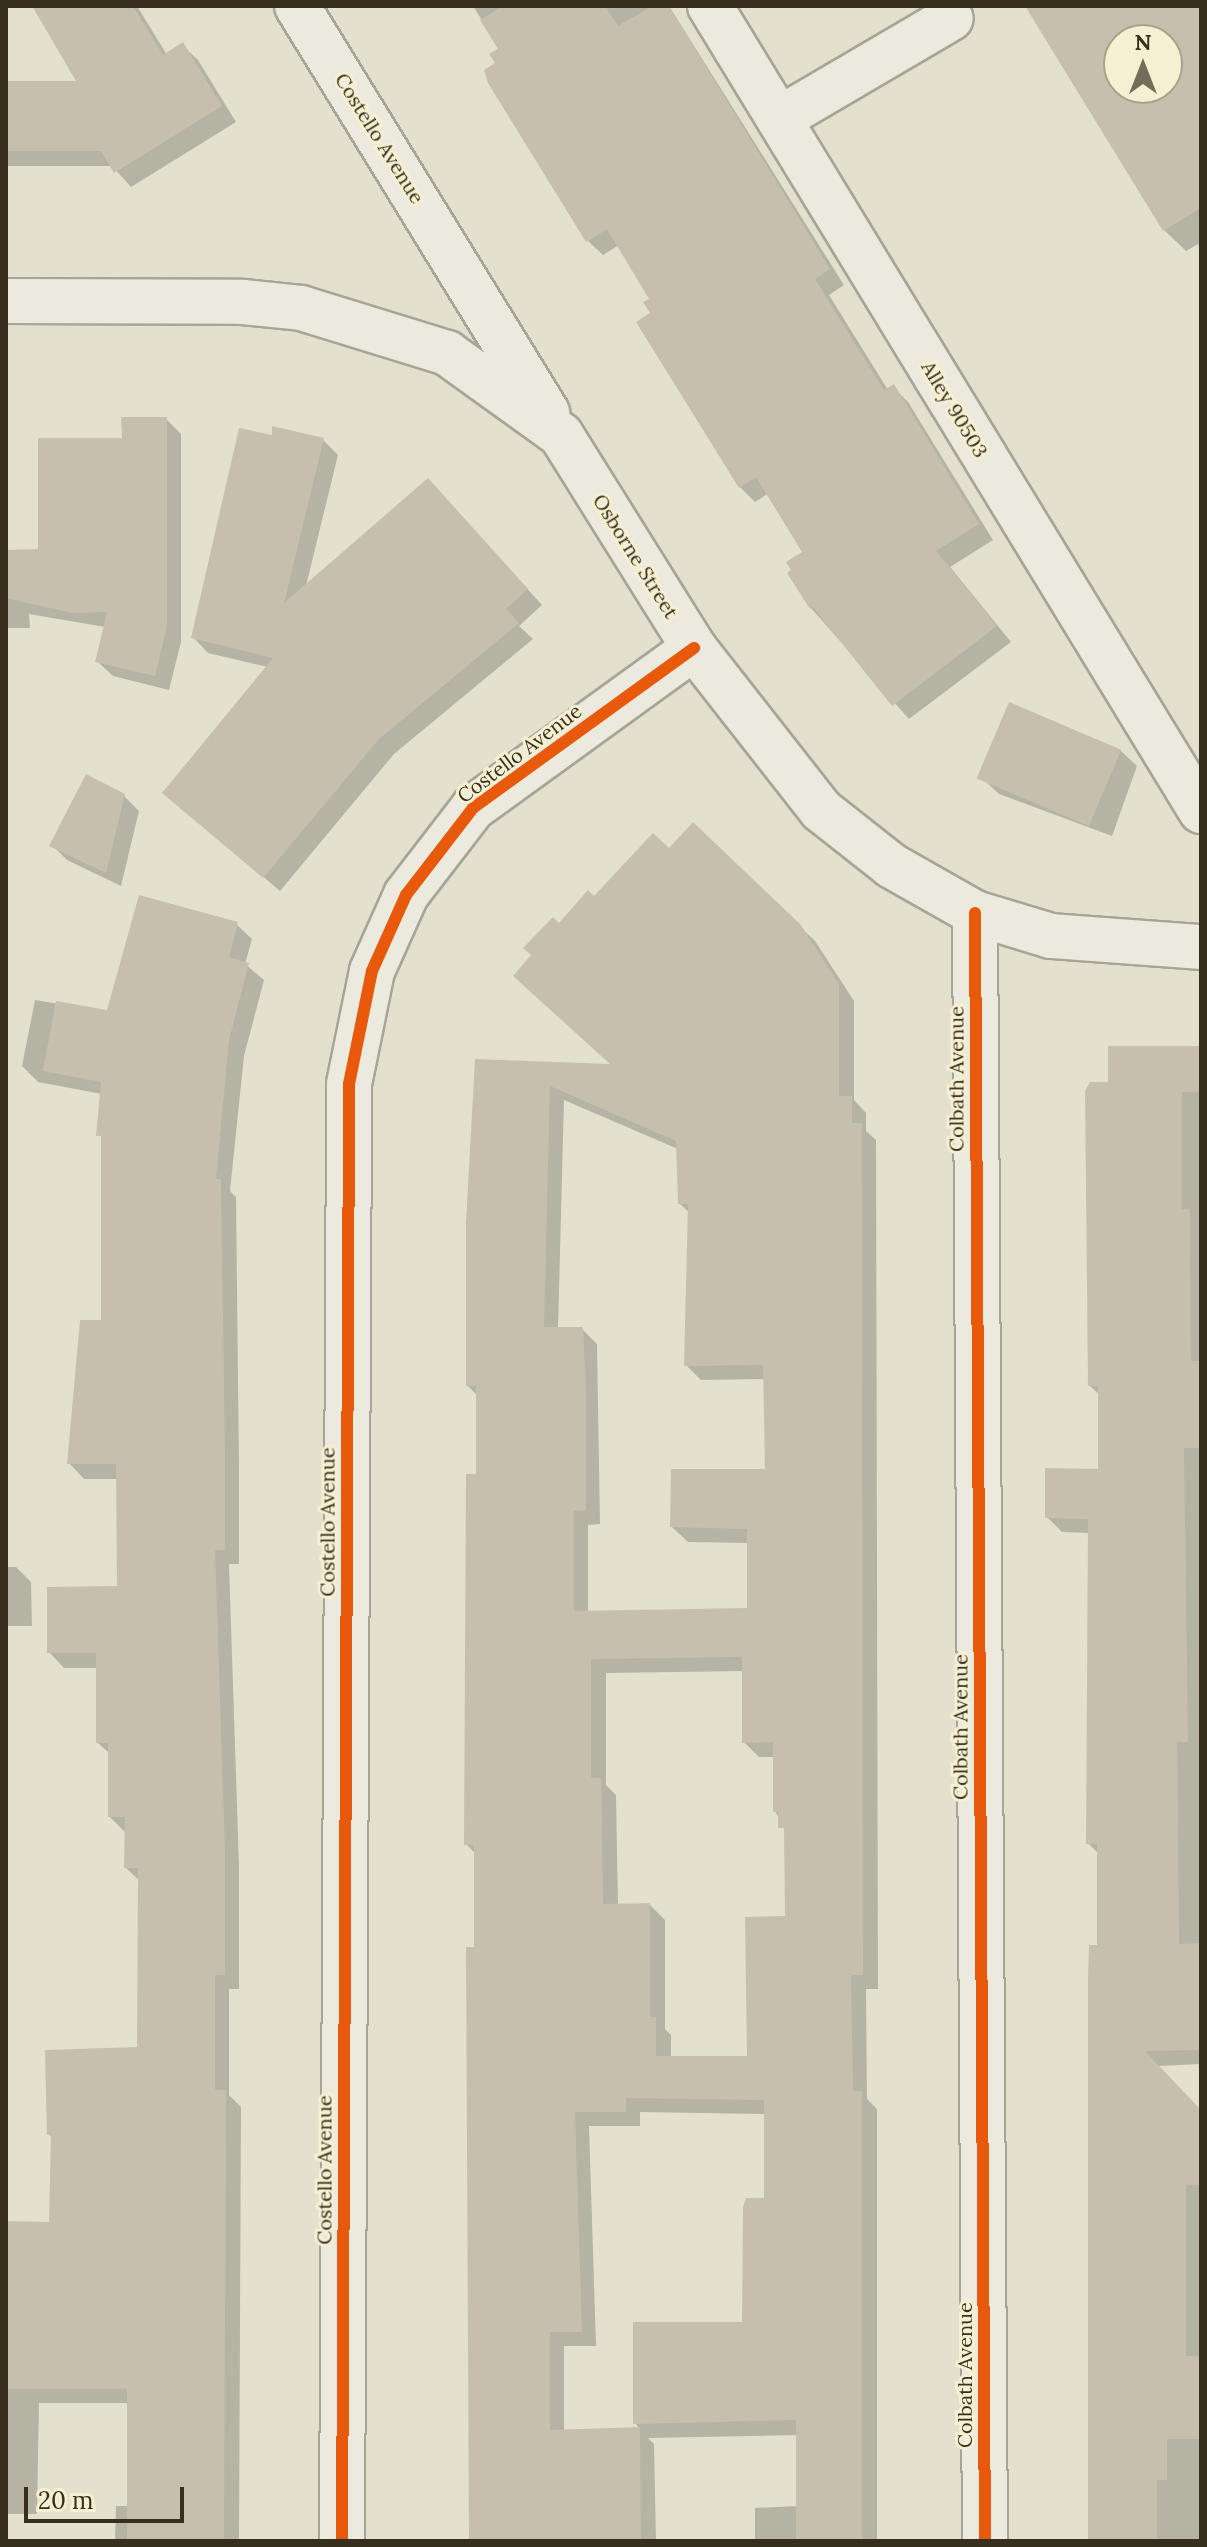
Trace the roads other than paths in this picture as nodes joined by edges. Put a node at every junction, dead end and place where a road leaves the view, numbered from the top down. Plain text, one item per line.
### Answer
1 (297, 6) edge
2 (710, 6) edge
3 (951, 18) dead end
4 (779, 119) junction
5 (6, 301) edge
6 (561, 435) junction
7 (694, 648) junction
8 (1201, 811) edge
9 (975, 913) junction
10 (1201, 947) edge
11 (342, 2541) edge
12 (985, 2541) edge

1 - 6 street, Costello Avenue
2 - 4 street, Alley 90503
3 - 4 street
4 - 8 street, Alley 90503
5 - 6 street, Osborne Street
6 - 7 street, Osborne Street
7 - 9 street, Osborne Street
7 - 11 street, Costello Avenue
9 - 10 street, Osborne Street
9 - 12 street, Colbath Avenue

